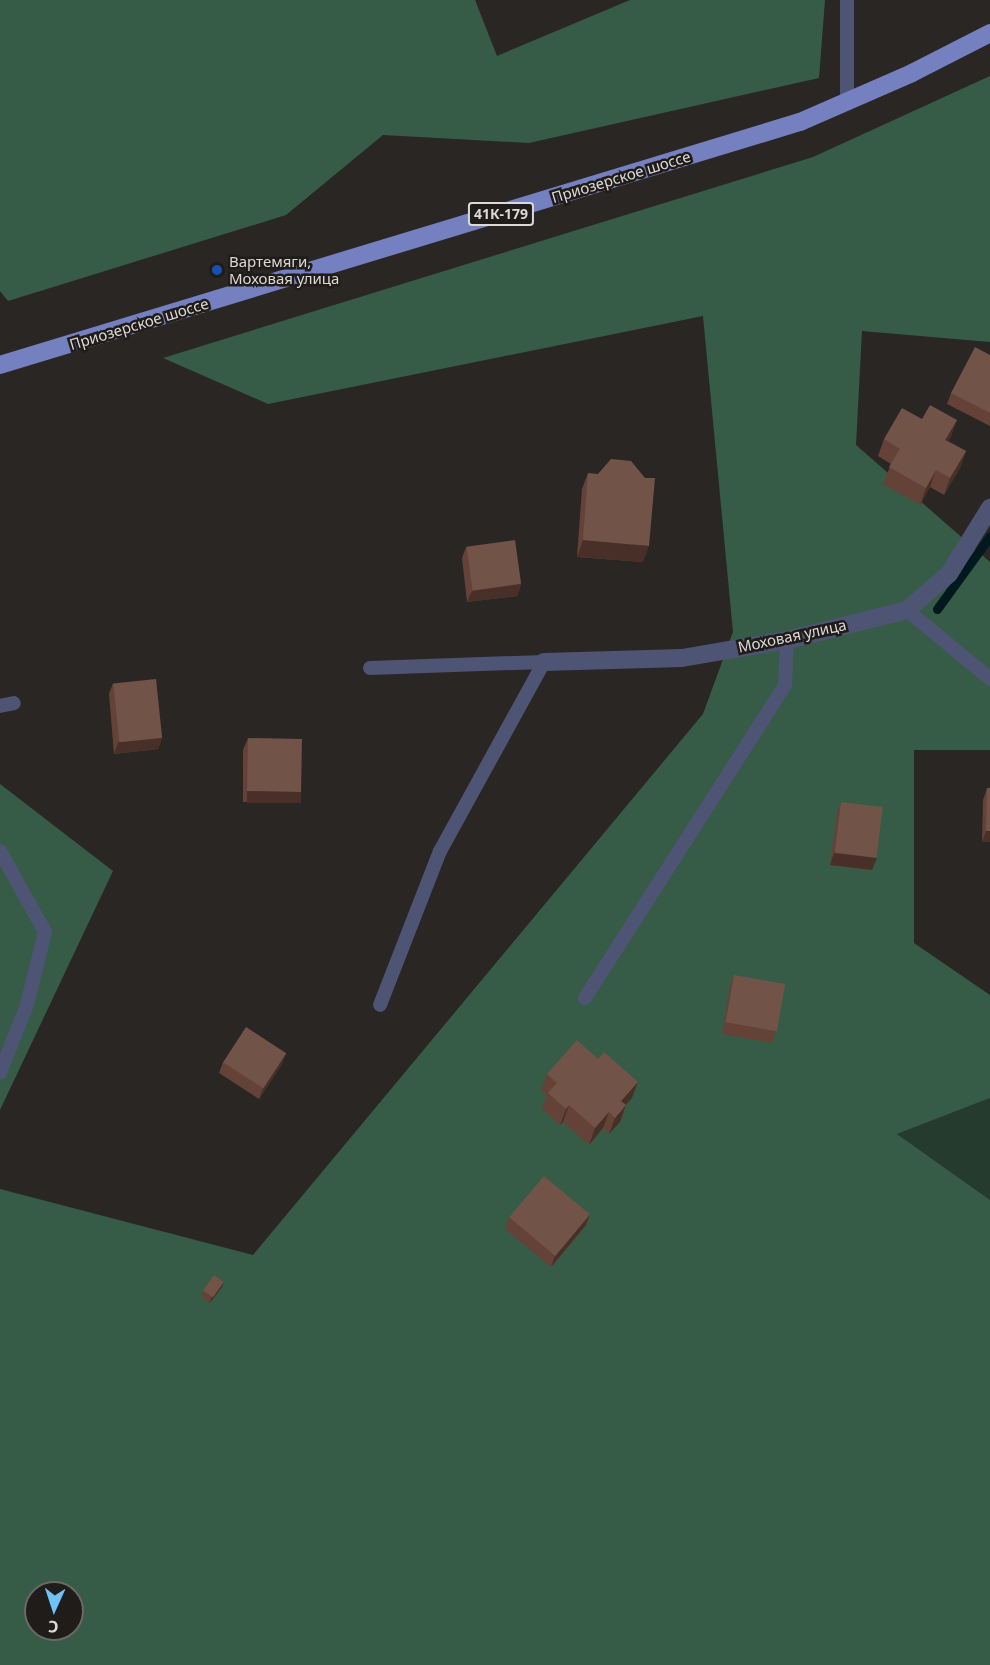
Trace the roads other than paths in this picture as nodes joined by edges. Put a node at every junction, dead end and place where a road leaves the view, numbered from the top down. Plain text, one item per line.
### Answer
1 (847, 0) edge
2 (990, 33) edge
3 (847, 101) junction
4 (0, 365) edge
5 (990, 508) edge
6 (906, 610) junction
7 (787, 640) junction
8 (544, 662) junction
9 (370, 668) dead end
10 (990, 680) edge
11 (0, 851) edge
12 (585, 998) dead end
13 (380, 1005) dead end
14 (0, 1073) edge

1 - 3 lane
2 - 3 main road, Приозерское шоссе / 41К-179
3 - 4 main road, Приозерское шоссе / 41К-179
5 - 6 street, Моховая улица
6 - 7 street, Моховая улица
6 - 10 lane
7 - 8 street, Моховая улица
7 - 12 lane
8 - 9 lane
8 - 13 lane
11 - 14 lane

